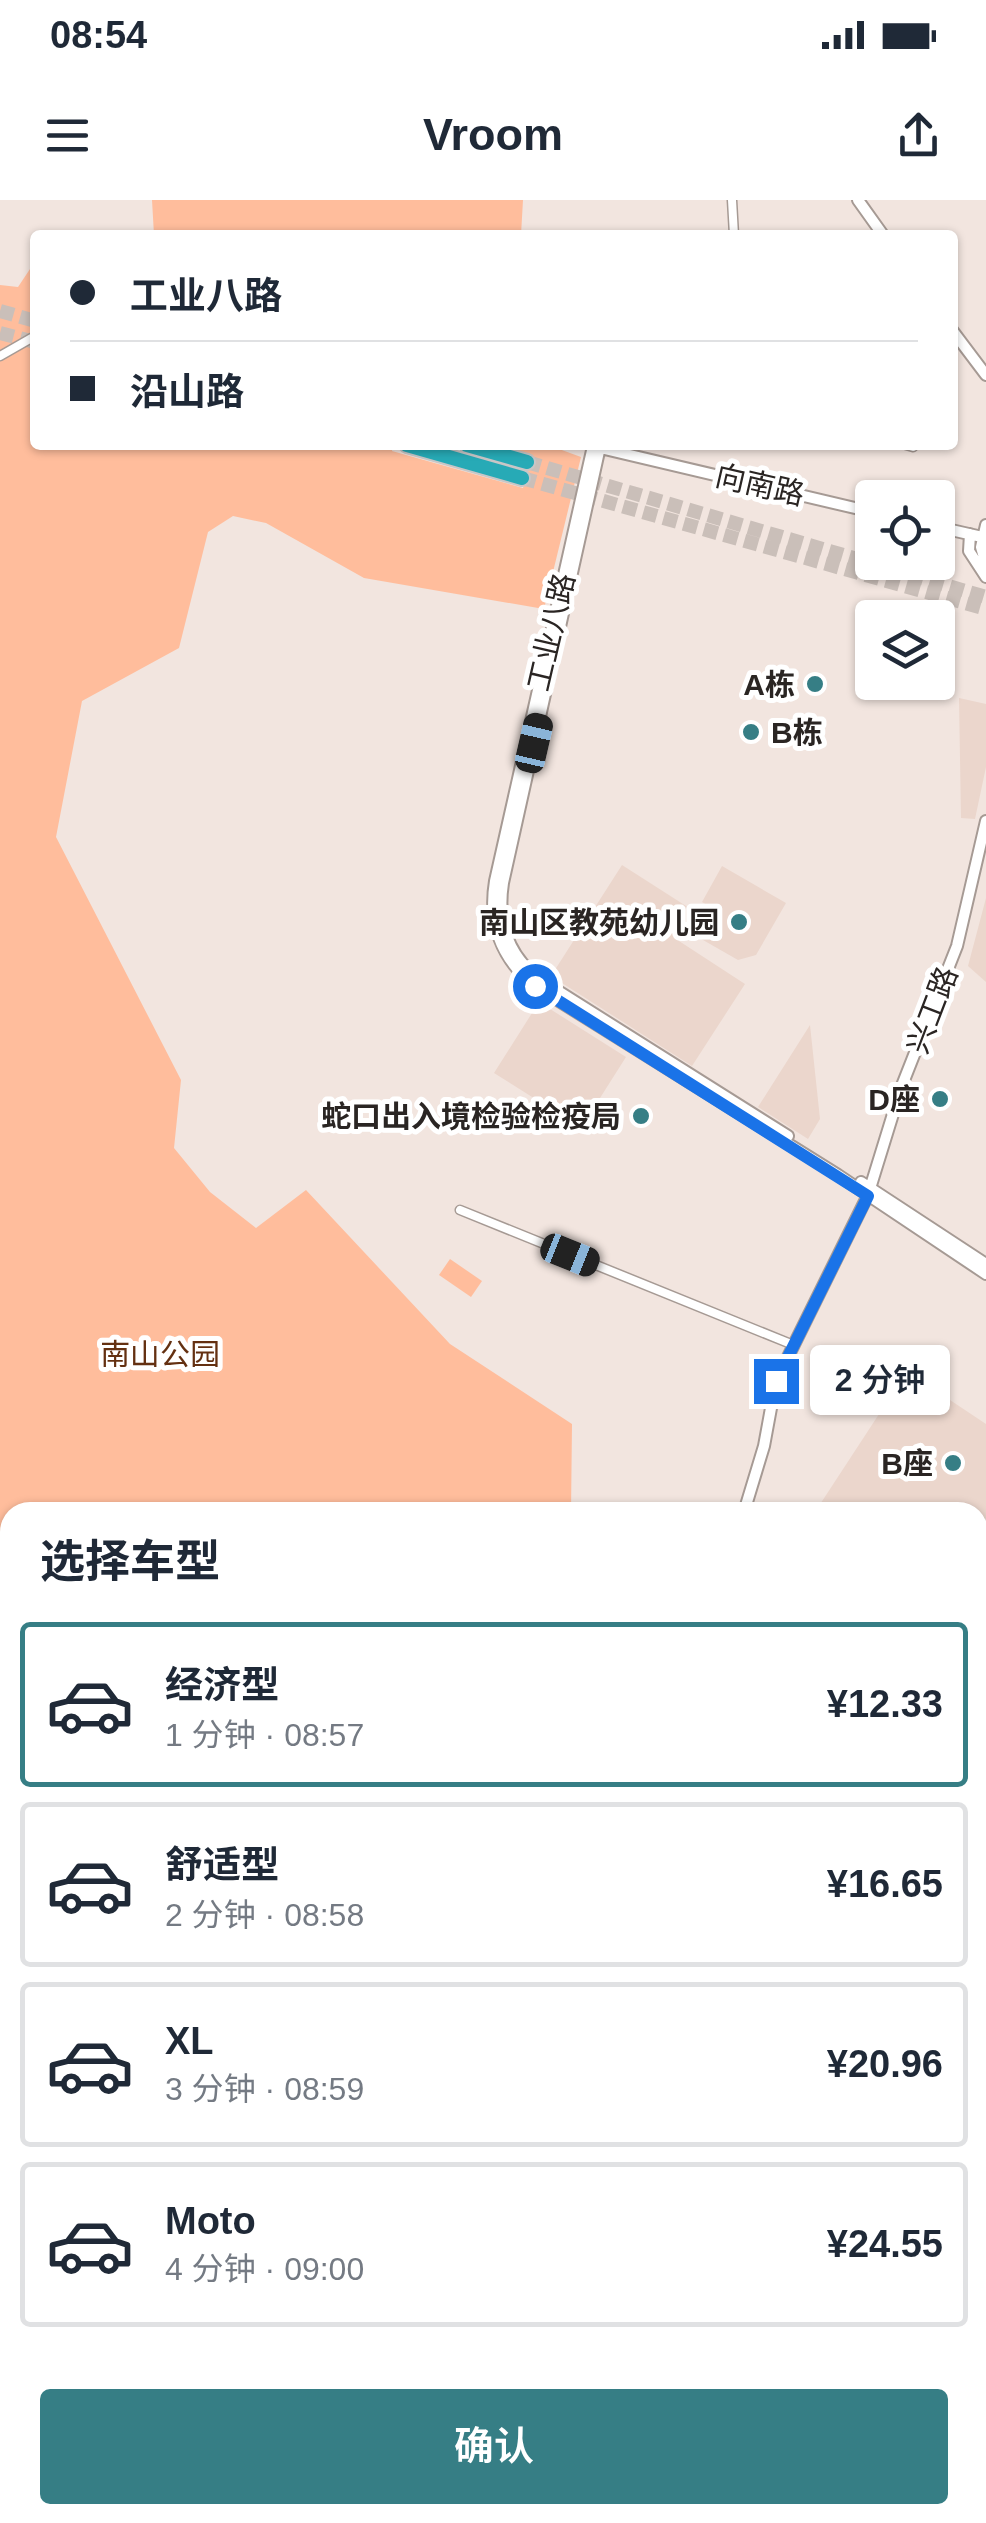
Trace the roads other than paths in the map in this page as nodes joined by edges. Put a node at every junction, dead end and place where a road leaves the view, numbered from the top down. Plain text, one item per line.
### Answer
1 (732, 200) edge
2 (858, 200) edge
3 (734, 230) edge
4 (879, 230) edge
5 (958, 338) edge
6 (30, 339) edge
7 (0, 356) edge
8 (986, 376) edge
9 (424, 450) edge
10 (485, 450) edge
11 (593, 450) edge
12 (611, 450) edge
13 (527, 462) tunnel mouth
14 (522, 478) tunnel mouth
15 (855, 508) edge
16 (955, 528) edge
17 (981, 529) edge
18 (986, 564) edge
19 (986, 576) edge
20 (986, 821) edge
21 (869, 1192) junction
22 (460, 1210) dead end
23 (986, 1264) edge
24 (986, 1274) edge
25 (791, 1344) junction
26 (747, 1502) edge

1 - 3 street
2 - 4 street
5 - 8 street
6 - 7 street
9 - 14 highway
10 - 13 highway
11 - 21 street, 工业八路
12 - 15 street, 向南路
16 - 17 street
17 - 18 street
17 - 19 street
20 - 21 street, 兴工路
21 - 23 street, 工业八路
21 - 24 street, 工业八路
21 - 25 street, 兴工路
22 - 25 street
25 - 26 street, 兴工路

